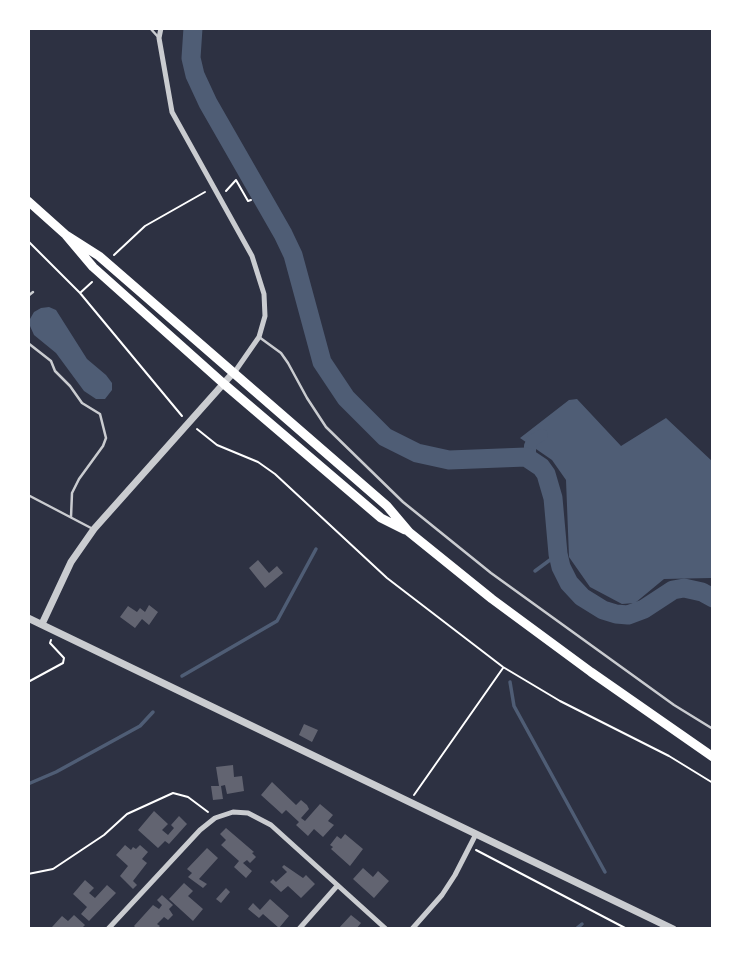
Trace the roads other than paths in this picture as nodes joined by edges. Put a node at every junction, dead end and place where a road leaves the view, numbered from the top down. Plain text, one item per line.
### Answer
1 (150, 28) edge
2 (161, 28) edge
3 (159, 38) junction
4 (28, 201) edge
5 (66, 235) junction
6 (33, 292) dead end
7 (28, 296) edge
8 (259, 337) junction
9 (28, 343) edge
10 (233, 373) junction
11 (224, 384) junction
12 (28, 495) edge
13 (71, 517) junction
14 (94, 529) junction
15 (410, 532) junction
16 (28, 618) edge
17 (41, 624) junction
18 (713, 729) edge
19 (713, 757) edge
20 (476, 834) junction
21 (337, 886) junction
22 (108, 929) edge
23 (299, 929) edge
24 (387, 929) edge
25 (412, 929) edge
26 (673, 929) edge

1 - 3 lane
2 - 3 street
3 - 8 street
4 - 5 highway
5 - 10 highway
5 - 11 highway
6 - 7 lane
8 - 10 street
8 - 18 lane
9 - 13 lane
10 - 11 street
10 - 15 highway
11 - 14 street
11 - 15 highway
12 - 13 lane
13 - 14 lane
14 - 17 street
15 - 19 highway
16 - 17 street
17 - 20 street
20 - 25 street
20 - 26 street
21 - 22 street
21 - 23 street
21 - 24 street

